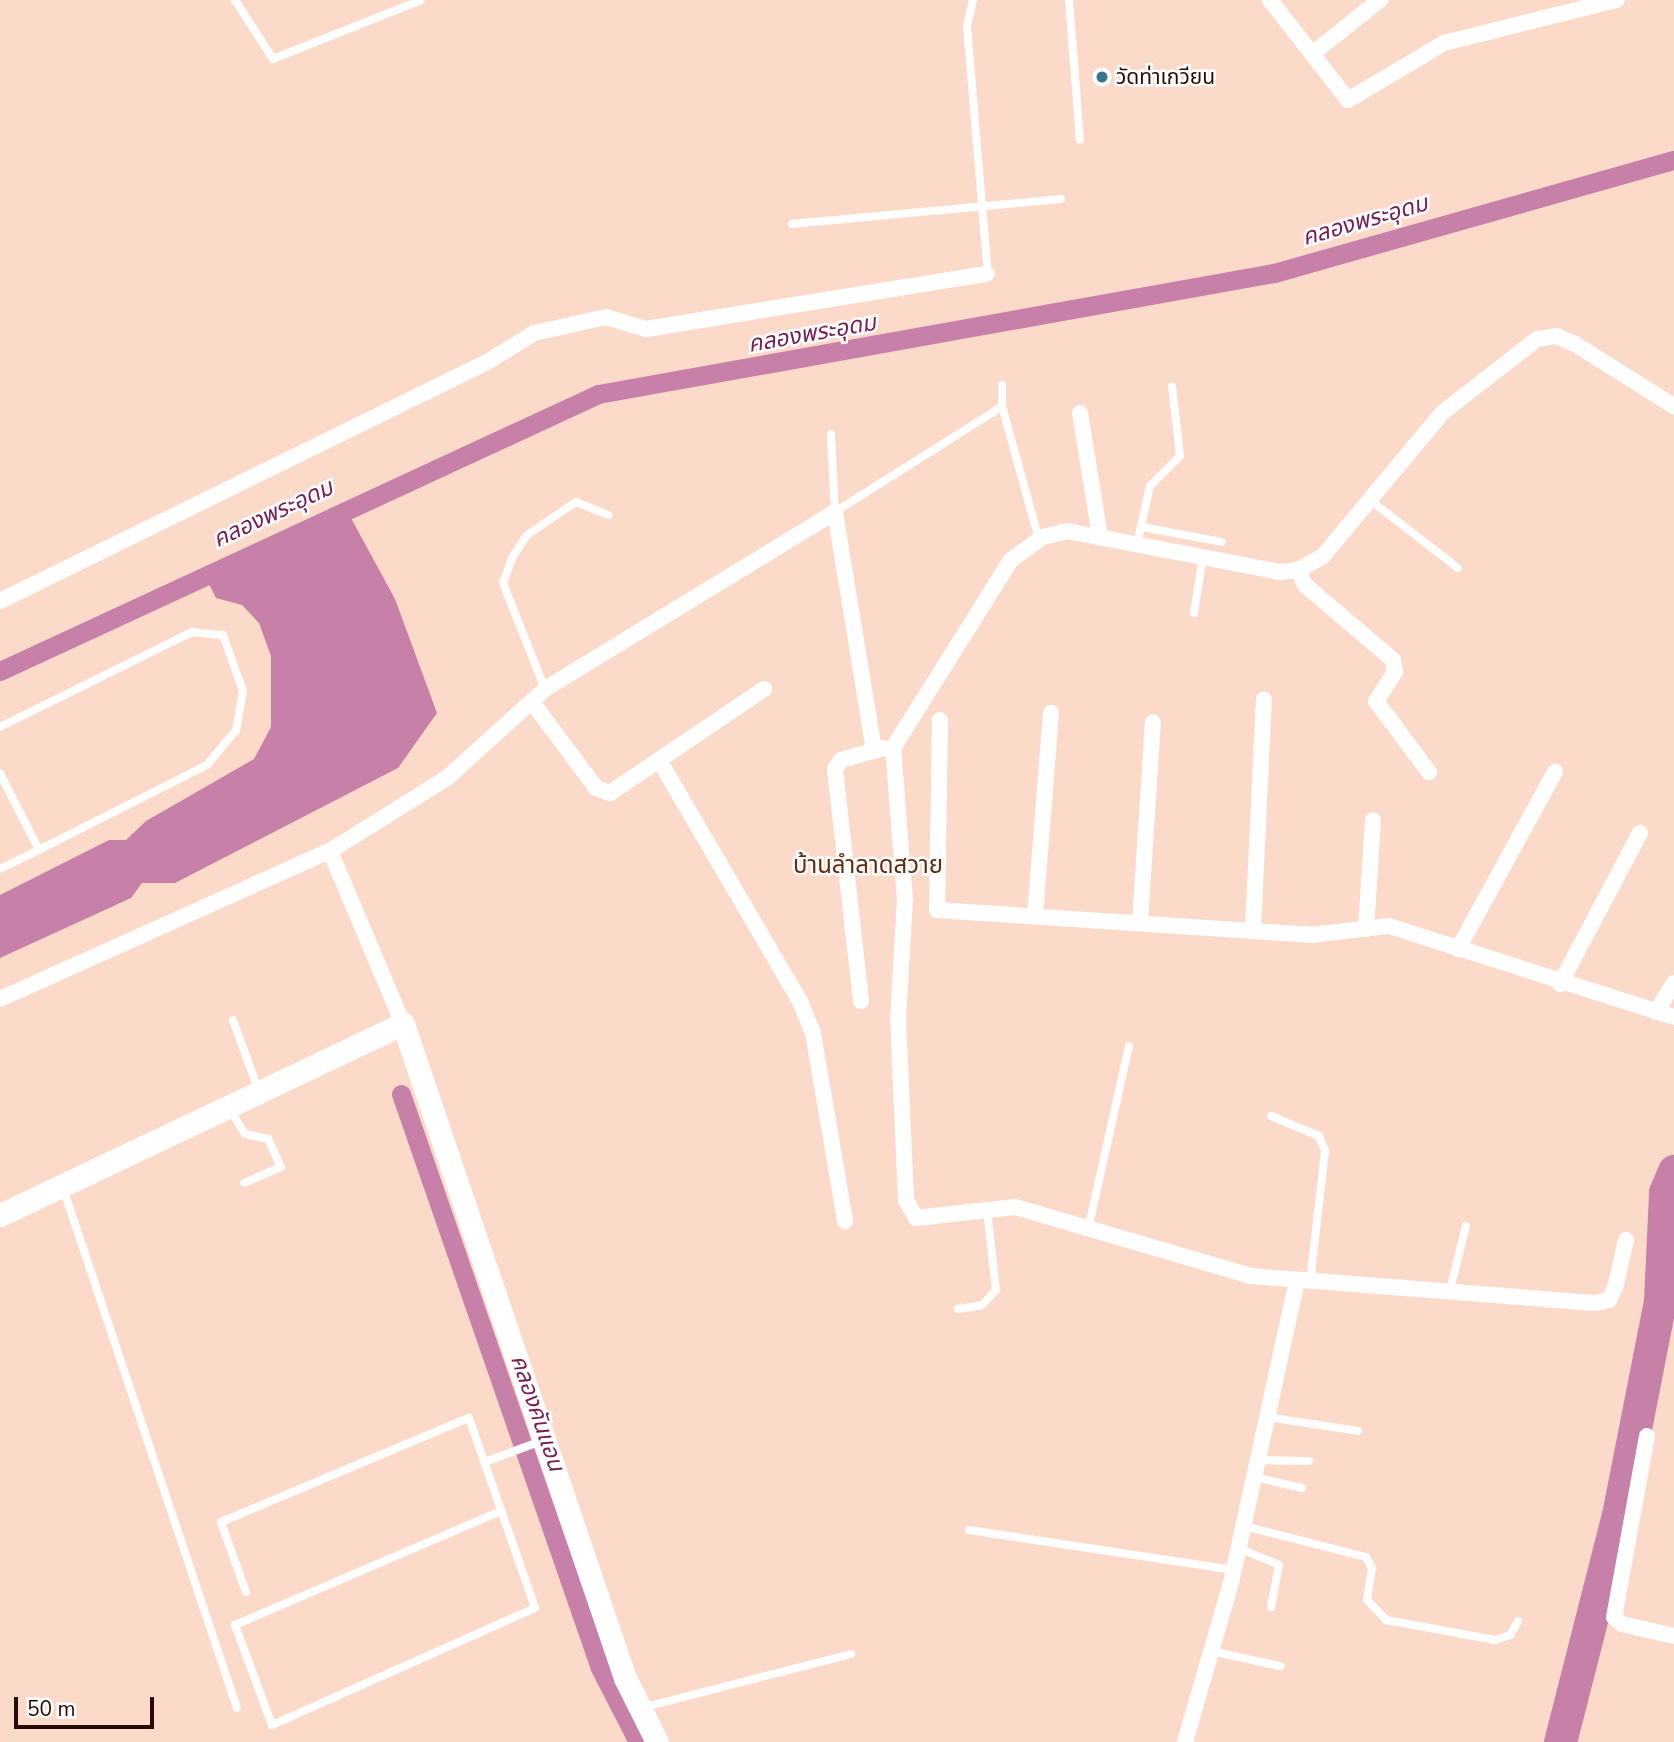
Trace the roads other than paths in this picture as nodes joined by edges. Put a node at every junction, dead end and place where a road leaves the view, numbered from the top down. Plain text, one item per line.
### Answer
1 (235, 0) edge
2 (421, 0) edge
3 (973, 0) edge
4 (1069, 0) edge
5 (1270, 0) edge
6 (1380, 0) edge
7 (1617, 0) edge
8 (1312, 54) junction
9 (1080, 140) dead end
10 (1061, 199) dead end
11 (983, 207) junction
12 (792, 224) dead end
13 (988, 276) joint
14 (1002, 385) dead end
15 (1172, 386) dead end
16 (1002, 406) junction
17 (1674, 406) edge
18 (1080, 413) dead end
19 (831, 434) dead end
20 (1367, 498) junction
21 (835, 512) junction
22 (609, 515) dead end
23 (1142, 527) junction
24 (1100, 537) junction
25 (1039, 539) junction
26 (1222, 542) dead end
27 (1137, 544) junction
28 (1203, 557) junction
29 (1458, 568) dead end
30 (1298, 570) junction
31 (0, 601) edge
32 (1194, 613) dead end
33 (545, 689) junction
34 (764, 689) dead end
35 (1264, 699) dead end
36 (532, 702) junction
37 (1051, 713) dead end
38 (940, 720) dead end
39 (1153, 722) dead end
40 (0, 727) edge
41 (892, 747) junction
42 (874, 749) junction
43 (659, 760) junction
44 (0, 772) edge
45 (1429, 772) dead end
46 (1555, 772) dead end
47 (1373, 820) dead end
48 (1640, 834) dead end
49 (39, 850) junction
50 (330, 851) junction
51 (0, 869) edge
52 (1035, 916) junction
53 (1140, 922) junction
54 (1366, 929) junction
55 (1253, 930) junction
56 (1458, 949) junction
57 (1674, 983) edge
58 (1560, 984) junction
59 (0, 999) edge
60 (861, 1001) dead end
61 (1656, 1012) junction
62 (1674, 1017) edge
63 (233, 1020) dead end
64 (403, 1024) junction
65 (1129, 1046) dead end
66 (261, 1096) junction
67 (230, 1110) junction
68 (1271, 1115) dead end
69 (244, 1183) dead end
70 (63, 1188) junction
71 (986, 1209) junction
72 (0, 1215) edge
73 (845, 1221) dead end
74 (1088, 1225) junction
75 (1466, 1226) dead end
76 (1626, 1240) dead end
77 (1302, 1284) junction
78 (1449, 1294) junction
79 (958, 1309) dead end
80 (1267, 1417) junction
81 (1358, 1431) dead end
82 (1647, 1436) dead end
83 (543, 1440) junction
84 (1258, 1460) junction
85 (1309, 1461) dead end
86 (485, 1462) junction
87 (1255, 1477) junction
88 (1302, 1488) dead end
89 (501, 1511) junction
90 (1244, 1526) junction
91 (968, 1530) dead end
92 (1239, 1548) junction
93 (1234, 1570) junction
94 (246, 1592) dead end
95 (1272, 1607) dead end
96 (1518, 1621) dead end
97 (1674, 1636) edge
98 (1211, 1651) junction
99 (851, 1654) dead end
100 (1280, 1666) dead end
101 (237, 1708) dead end
102 (638, 1708) junction
103 (657, 1742) edge
104 (1185, 1742) edge

1 - 2 lane
3 - 11 lane
4 - 9 lane
5 - 8 street
6 - 8 street
7 - 8 street
10 - 11 lane
11 - 12 lane
11 - 13 lane
13 - 31 street
14 - 16 lane
15 - 23 lane
16 - 21 lane
16 - 25 lane
17 - 20 street
18 - 24 street
19 - 21 lane
20 - 29 lane
20 - 30 street
21 - 33 street
21 - 42 street
22 - 33 lane
23 - 26 lane
23 - 27 lane
24 - 25 street
24 - 27 street
25 - 41 street
27 - 28 street
28 - 30 street
28 - 32 lane
30 - 45 street
33 - 36 street
34 - 43 street
35 - 55 street
36 - 43 street
36 - 50 street
37 - 52 street
38 - 52 street
39 - 53 street
40 - 49 lane
41 - 42 street
41 - 71 street
42 - 60 street
43 - 73 street
44 - 49 lane
46 - 56 street
47 - 54 street
48 - 58 street
49 - 51 lane
50 - 59 street
50 - 64 street
52 - 53 street
53 - 55 street
54 - 55 street
54 - 56 street
56 - 58 street
57 - 61 street
58 - 61 street
61 - 62 street
63 - 66 lane
64 - 66 street
64 - 83 street
65 - 74 lane
66 - 67 street
67 - 69 lane
67 - 70 street
68 - 77 lane
70 - 72 street
70 - 101 lane
71 - 74 street
71 - 79 lane
74 - 77 street
75 - 78 lane
76 - 78 street
77 - 78 street
77 - 80 street
80 - 81 lane
80 - 84 street
82 - 97 street
83 - 86 lane
83 - 102 street
84 - 85 lane
84 - 87 street
86 - 89 lane
86 - 94 lane
87 - 88 lane
87 - 90 street
89 - 89 lane
90 - 92 street
90 - 96 lane
91 - 93 lane
92 - 93 street
92 - 95 lane
93 - 98 street
98 - 100 lane
98 - 104 street
99 - 102 lane
102 - 103 street

